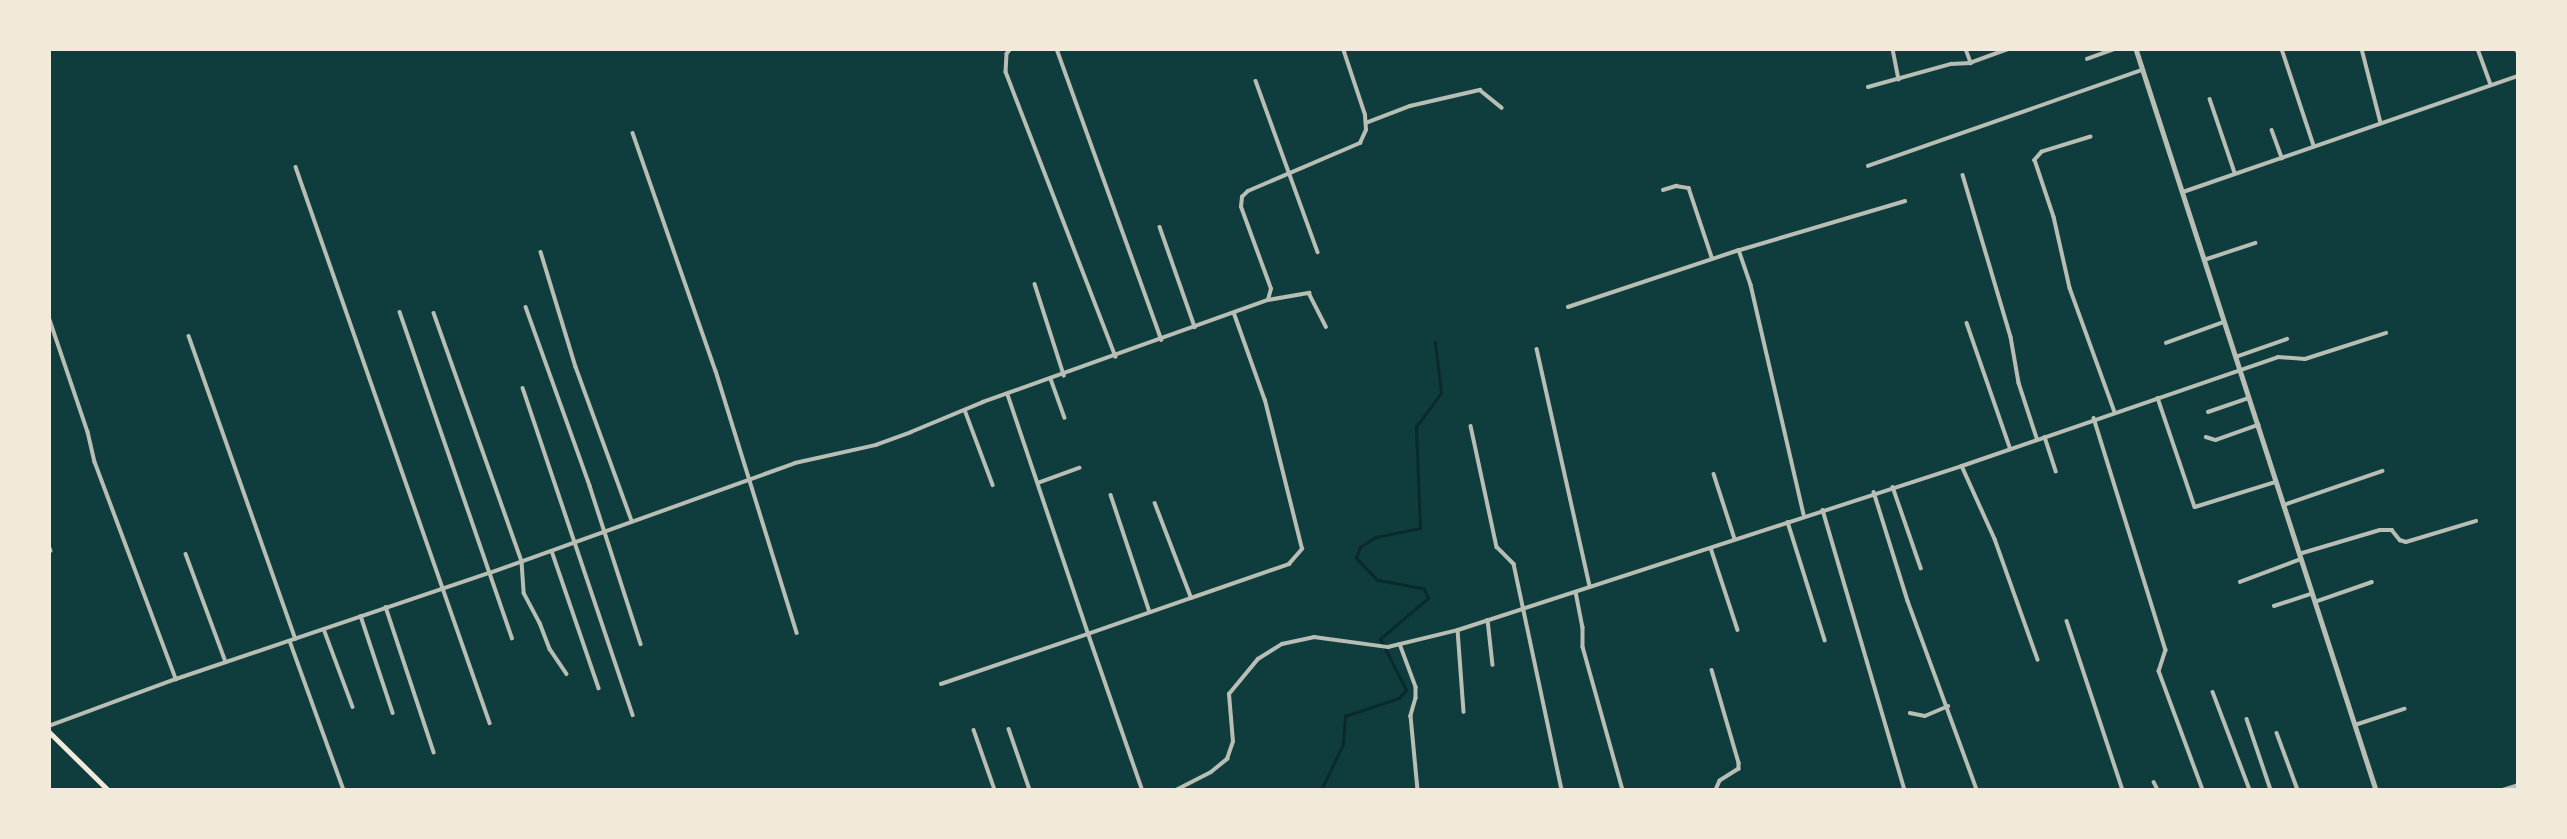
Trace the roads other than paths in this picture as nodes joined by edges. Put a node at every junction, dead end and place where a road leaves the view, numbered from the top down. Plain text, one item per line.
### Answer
1 (1011, 49) edge
2 (1057, 49) edge
3 (1343, 49) edge
4 (1894, 49) edge
5 (1966, 49) edge
6 (2008, 49) edge
7 (2115, 49) edge
8 (2136, 49) edge
9 (2282, 49) edge
10 (2362, 49) edge
11 (2478, 49) edge
12 (2087, 59) dead end
13 (1972, 62) junction
14 (2142, 70) junction
15 (2518, 76) edge
16 (1899, 79) junction
17 (1256, 81) dead end
18 (2491, 85) junction
19 (1868, 87) dead end
20 (2210, 99) dead end
21 (1502, 108) dead end
22 (1366, 123) junction
23 (2381, 123) junction
24 (2272, 130) dead end
25 (633, 133) dead end
26 (2091, 137) dead end
27 (2314, 146) junction
28 (2282, 158) junction
29 (1868, 166) dead end
30 (296, 167) dead end
31 (1291, 174) junction
32 (2236, 174) junction
33 (1963, 175) dead end
34 (1663, 190) dead end
35 (2182, 193) junction
36 (1905, 201) dead end
37 (1160, 227) dead end
38 (2255, 243) dead end
39 (1740, 250) junction
40 (541, 252) dead end
41 (1318, 252) dead end
42 (1712, 257) junction
43 (2204, 260) junction
44 (1035, 284) dead end
45 (1268, 300) junction
46 (526, 307) dead end
47 (1568, 307) dead end
48 (400, 312) dead end
49 (434, 313) dead end
50 (1234, 313) junction
51 (49, 317) edge
52 (2224, 322) junction
53 (1967, 323) dead end
54 (1195, 327) junction
55 (1326, 327) dead end
56 (2386, 333) dead end
57 (190, 336) dead end
58 (2287, 338) dead end
59 (1162, 340) junction
60 (2166, 343) dead end
61 (1538, 349) dead end
62 (1116, 357) junction
63 (2235, 357) junction
64 (2240, 371) junction
65 (1064, 374) junction
66 (1051, 379) junction
67 (523, 388) dead end
68 (1007, 394) junction
69 (2158, 398) junction
70 (2249, 398) junction
71 (965, 410) junction
72 (2115, 412) junction
73 (2208, 412) dead end
74 (1065, 418) dead end
75 (2094, 418) junction
76 (2258, 425) junction
77 (1471, 426) dead end
78 (2044, 436) junction
79 (2206, 437) dead end
80 (2037, 438) junction
81 (2010, 447) junction
82 (1962, 466) junction
83 (1079, 468) dead end
84 (2056, 471) dead end
85 (2382, 471) dead end
86 (1714, 474) dead end
87 (751, 480) junction
88 (2276, 482) junction
89 (1038, 483) junction
90 (993, 485) dead end
91 (1893, 487) junction
92 (1874, 492) junction
93 (1111, 495) dead end
94 (1156, 504) dead end
95 (2283, 505) junction
96 (1823, 510) junction
97 (1804, 515) junction
98 (632, 521) junction
99 (2476, 521) dead end
100 (1788, 522) junction
101 (605, 532) junction
102 (1735, 539) junction
103 (576, 541) junction
104 (49, 546) edge
105 (1711, 548) junction
106 (51, 551) dead end
107 (552, 551) junction
108 (186, 554) dead end
109 (2300, 557) junction
110 (522, 562) junction
111 (1921, 568) dead end
112 (490, 573) junction
113 (2240, 582) dead end
114 (2372, 582) dead end
115 (445, 587) junction
116 (1591, 587) junction
117 (1576, 592) junction
118 (2312, 593) junction
119 (1191, 598) junction
120 (2315, 601) junction
121 (2274, 606) dead end
122 (386, 607) junction
123 (1525, 609) junction
124 (1150, 612) junction
125 (360, 617) junction
126 (1488, 620) junction
127 (2067, 621) dead end
128 (324, 629) junction
129 (1458, 630) junction
130 (1738, 631) dead end
131 (797, 633) dead end
132 (1088, 634) junction
133 (512, 638) dead end
134 (296, 639) junction
135 (1825, 640) dead end
136 (290, 641) junction
137 (641, 644) dead end
138 (1400, 644) junction
139 (2038, 660) dead end
140 (226, 662) junction
141 (1493, 665) dead end
142 (1712, 670) dead end
143 (567, 674) dead end
144 (176, 679) junction
145 (941, 684) dead end
146 (599, 688) dead end
147 (2213, 692) dead end
148 (1948, 706) junction
149 (353, 707) dead end
150 (2404, 709) dead end
151 (1464, 712) dead end
152 (393, 713) dead end
153 (1910, 713) dead end
154 (633, 715) dead end
155 (2247, 719) dead end
156 (490, 723) dead end
157 (2355, 725) junction
158 (49, 726) edge
159 (1009, 729) dead end
160 (974, 730) dead end
161 (49, 732) edge
162 (2277, 733) dead end
163 (434, 752) dead end
164 (2154, 782) dead end
165 (2518, 785) edge
166 (108, 790) edge
167 (344, 790) edge
168 (995, 790) edge
169 (1030, 790) edge
170 (1142, 790) edge
171 (1176, 790) edge
172 (1418, 790) edge
173 (1562, 790) edge
174 (1623, 790) edge
175 (1716, 790) edge
176 (1905, 790) edge
177 (1977, 790) edge
178 (2123, 790) edge
179 (2158, 790) edge
180 (2203, 790) edge
181 (2250, 790) edge
182 (2271, 790) edge
183 (2298, 790) edge
184 (2376, 790) edge
185 (2503, 790) edge

1 - 62 street
2 - 59 street
3 - 22 street
4 - 16 street
5 - 13 street
6 - 13 street
7 - 12 street
8 - 14 street
9 - 27 street
10 - 23 street
11 - 18 street
13 - 16 street
14 - 29 street
14 - 35 street
15 - 18 street
16 - 19 street
17 - 31 street
18 - 23 street
20 - 32 street
21 - 22 street
22 - 31 street
23 - 27 street
24 - 28 street
25 - 87 street
26 - 72 street
27 - 28 street
28 - 32 street
30 - 115 street
31 - 41 street
31 - 45 street
32 - 35 street
33 - 80 street
34 - 42 street
35 - 43 street
36 - 39 street
37 - 54 street
38 - 43 street
39 - 42 street
39 - 97 street
40 - 98 street
42 - 47 street
43 - 52 street
44 - 65 street
45 - 50 street
45 - 55 street
46 - 101 street
48 - 112 street
49 - 110 street
50 - 54 street
50 - 119 street
51 - 144 street
52 - 60 street
52 - 63 street
53 - 81 street
54 - 59 street
56 - 64 street
57 - 134 street
58 - 63 street
59 - 62 street
61 - 116 street
62 - 65 street
63 - 64 street
64 - 69 street
64 - 70 street
65 - 66 street
66 - 68 street
66 - 74 street
67 - 103 street
68 - 71 street
68 - 89 street
69 - 72 street
69 - 88 street
70 - 73 street
70 - 76 street
71 - 87 street
71 - 90 street
72 - 75 street
75 - 78 street
75 - 180 street
76 - 79 street
76 - 88 street
77 - 123 street
78 - 80 street
78 - 84 street
80 - 81 street
81 - 82 street
82 - 91 street
82 - 139 street
83 - 89 street
85 - 95 street
86 - 102 street
87 - 98 street
87 - 131 street
88 - 95 street
89 - 132 street
91 - 92 street
91 - 111 street
92 - 96 street
92 - 148 street
93 - 124 street
94 - 119 street
95 - 109 street
96 - 97 street
96 - 176 street
97 - 100 street
98 - 101 street
99 - 109 street
100 - 102 street
100 - 135 street
101 - 103 street
101 - 137 street
102 - 105 street
103 - 107 street
103 - 154 street
104 - 106 street
105 - 116 street
105 - 130 street
107 - 110 street
107 - 146 street
108 - 140 street
109 - 113 street
109 - 118 street
110 - 112 street
110 - 143 street
112 - 115 street
112 - 133 street
114 - 120 street
115 - 122 street
115 - 156 street
116 - 117 street
117 - 123 street
117 - 174 street
118 - 120 street
118 - 121 street
119 - 124 street
120 - 157 street
122 - 125 street
122 - 163 street
123 - 126 street
123 - 173 street
124 - 132 street
125 - 128 street
125 - 152 street
126 - 129 street
126 - 141 street
127 - 178 street
128 - 134 street
128 - 149 street
129 - 138 street
129 - 151 street
132 - 145 street
132 - 170 street
134 - 136 street
136 - 140 street
136 - 167 street
138 - 171 street
138 - 172 street
140 - 144 street
142 - 175 street
144 - 158 street
147 - 181 street
148 - 153 street
148 - 177 street
150 - 157 street
155 - 182 street
157 - 184 street
159 - 169 street
160 - 168 street
161 - 166 main road
162 - 183 street
164 - 179 street
165 - 185 street

